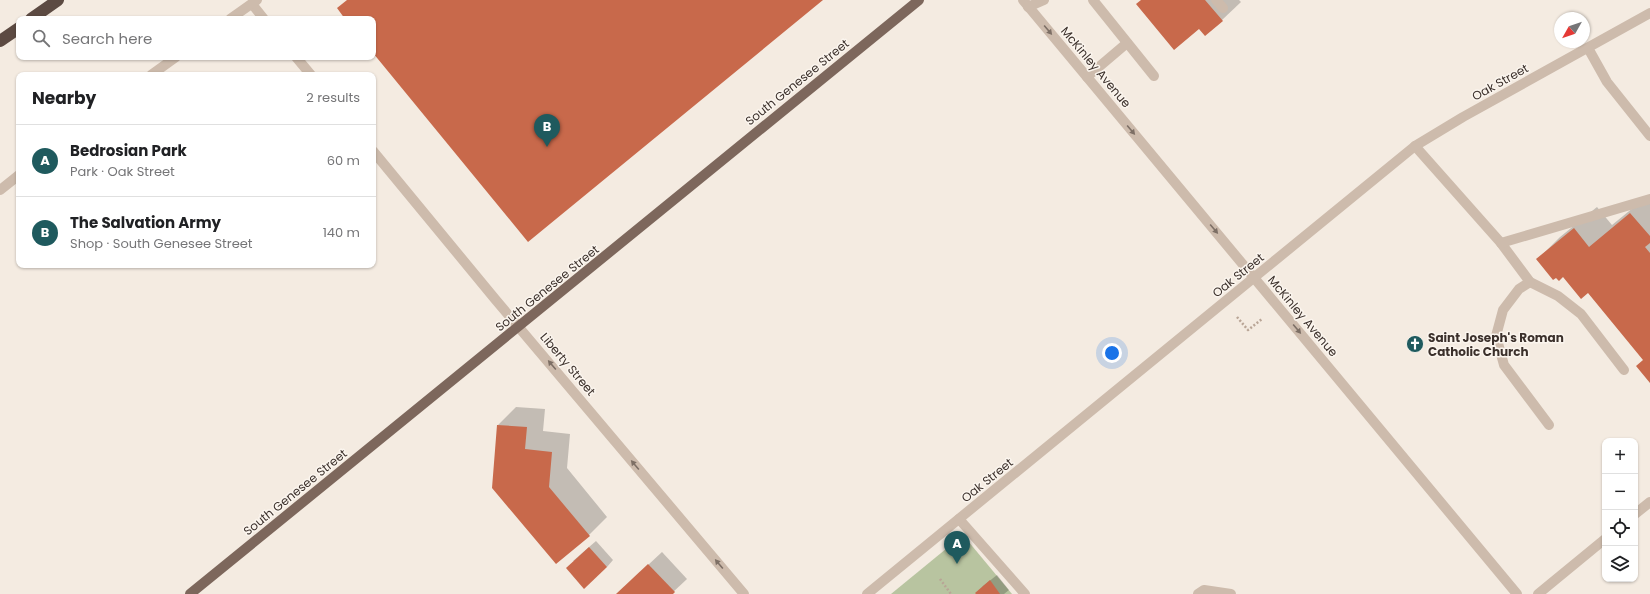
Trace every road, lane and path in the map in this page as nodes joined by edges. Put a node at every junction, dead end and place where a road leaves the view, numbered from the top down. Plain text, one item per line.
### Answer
1 (58, 0) edge
2 (919, 0) edge
3 (1044, 0) edge
4 (1093, 0) edge
5 (254, 2) edge
6 (1026, 4) edge
7 (1650, 13) edge
8 (35, 16) edge
9 (234, 16) edge
10 (262, 16) edge
11 (16, 30) edge
12 (0, 41) edge
13 (1127, 43) junction
14 (1590, 47) edge
15 (1588, 48) joint
16 (172, 60) edge
17 (298, 60) edge
18 (155, 72) edge
19 (308, 72) edge
20 (1154, 76) dead end
21 (1087, 77) junction
22 (1650, 136) edge
23 (1415, 146) junction
24 (376, 155) edge
25 (16, 177) edge
26 (0, 190) edge
27 (1650, 198) edge
28 (1501, 243) junction
29 (1255, 278) junction
30 (1530, 282) junction
31 (1236, 316) dead end
32 (1264, 317) dead end
33 (519, 327) junction
34 (1624, 370) dead end
35 (1550, 425) dead end
36 (1650, 502) edge
37 (1638, 512) edge
38 (959, 519) junction
39 (1602, 541) edge
40 (940, 579) dead end
41 (191, 593) edge
42 (744, 594) edge
43 (867, 594) edge
44 (951, 594) edge
45 (1025, 594) edge
46 (1198, 594) edge
47 (1231, 594) edge
48 (1517, 594) edge
49 (1538, 594) edge

1 - 8 highway
2 - 33 main road, South Genesee Street
3 - 6 street
4 - 13 street
5 - 9 street
5 - 10 street
6 -> 21 street, McKinley Avenue
7 - 14 street, Oak Street
11 - 12 highway
13 - 20 street
13 - 21 street
15 - 22 street
15 - 23 street, Oak Street
16 - 18 street
17 - 19 street
21 -> 29 street, McKinley Avenue
23 - 28 street
23 - 29 street, Oak Street
24 - 33 street, Liberty Street
25 - 26 street
27 - 28 street
28 - 30 street
29 - 38 street, Oak Street
29 -> 48 street, McKinley Avenue
30 - 34 street
30 - 35 street
31 - 32 path
33 - 41 main road, South Genesee Street
42 -> 33 street, Liberty Street
36 - 37 street
38 - 43 street, Oak Street
38 - 45 street
39 - 49 street
40 - 44 path
46 - 47 street

